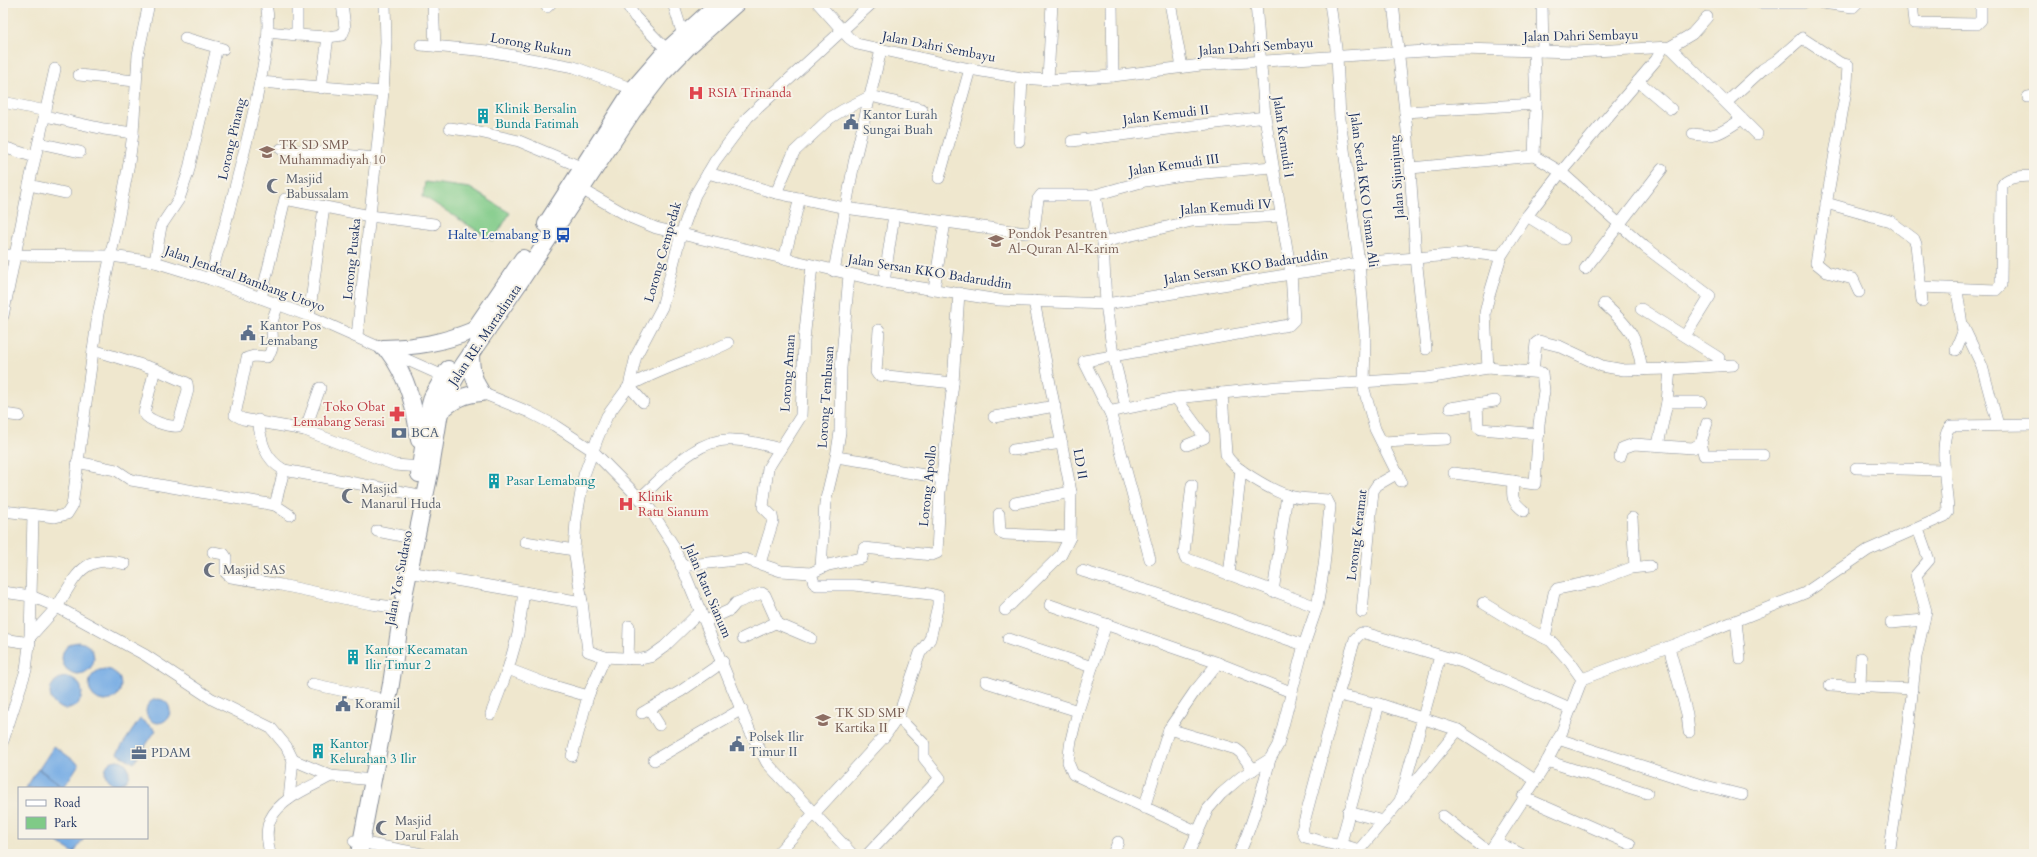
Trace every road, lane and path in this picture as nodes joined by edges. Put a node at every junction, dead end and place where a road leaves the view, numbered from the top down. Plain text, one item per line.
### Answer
1 (149, 3) edge
2 (266, 3) edge
3 (297, 3) edge
4 (342, 3) edge
5 (385, 3) edge
6 (433, 3) edge
7 (626, 3) edge
8 (674, 3) edge
9 (719, 3) edge
10 (737, 3) edge
11 (818, 3) edge
12 (872, 3) edge
13 (1052, 3) edge
14 (1112, 3) edge
15 (1170, 3) edge
16 (1256, 3) edge
17 (1330, 3) edge
18 (1394, 3) edge
19 (1542, 3) edge
20 (1760, 3) edge
21 (1802, 3) edge
22 (1822, 3) edge
23 (1858, 3) edge
24 (1912, 3) edge
25 (1981, 3) edge
26 (1707, 17) dead end
27 (842, 31) junction
28 (268, 32) junction
29 (297, 35) junction
30 (683, 35) junction
31 (328, 37) junction
32 (185, 38) dead end
33 (421, 45) dead end
34 (435, 46) junction
35 (1666, 48) junction
36 (667, 50) junction
37 (881, 50) junction
38 (1539, 51) junction
39 (1399, 53) junction
40 (1337, 56) junction
41 (1259, 61) junction
42 (1182, 67) junction
43 (56, 69) dead end
44 (970, 69) junction
45 (79, 75) dead end
46 (1113, 76) junction
47 (1022, 78) junction
48 (1048, 80) junction
49 (135, 81) junction
50 (1638, 81) junction
51 (260, 82) junction
52 (321, 88) junction
53 (632, 89) junction
54 (383, 92) junction
55 (871, 96) junction
56 (3, 102) edge
57 (1727, 102) junction
58 (1536, 104) junction
59 (922, 109) dead end
60 (1671, 109) dead end
61 (1406, 112) junction
62 (45, 114) junction
63 (1264, 117) junction
64 (1742, 120) junction
65 (450, 128) dead end
66 (133, 133) junction
67 (1693, 134) dead end
68 (1757, 134) dead end
69 (1019, 141) dead end
70 (1072, 141) dead end
71 (39, 143) junction
72 (3, 147) edge
73 (281, 149) dead end
74 (80, 152) dead end
75 (1534, 156) junction
76 (36, 157) junction
77 (375, 158) junction
78 (581, 167) junction
79 (1272, 167) junction
80 (1411, 168) junction
81 (1662, 169) dead end
82 (1561, 172) junction
83 (708, 173) junction
84 (2034, 176) edge
85 (939, 178) dead end
86 (29, 185) junction
87 (576, 186) junction
88 (66, 193) dead end
89 (776, 193) junction
90 (1095, 195) junction
91 (800, 198) junction
92 (1826, 203) junction
93 (324, 207) junction
94 (845, 208) junction
95 (894, 215) junction
96 (370, 216) junction
97 (1281, 216) junction
98 (1527, 216) junction
99 (945, 222) junction
100 (434, 224) dead end
101 (1618, 224) junction
102 (681, 234) junction
103 (1564, 239) dead end
104 (1103, 242) junction
105 (3, 255) edge
106 (15, 256) junction
107 (111, 256) junction
108 (1501, 256) junction
109 (1416, 257) junction
110 (784, 259) junction
111 (155, 262) junction
112 (1359, 263) junction
113 (812, 266) junction
114 (1585, 269) dead end
115 (834, 271) junction
116 (1291, 273) junction
117 (849, 274) junction
118 (210, 279) junction
119 (884, 282) junction
120 (1920, 287) junction
121 (934, 289) junction
122 (1957, 290) junction
123 (1859, 292) dead end
124 (959, 293) junction
125 (261, 298) junction
126 (1034, 301) junction
127 (1922, 301) dead end
128 (278, 304) junction
129 (1106, 304) junction
130 (1604, 304) dead end
131 (1641, 309) dead end
132 (3, 316) edge
133 (309, 316) junction
134 (1963, 326) junction
135 (474, 330) junction
136 (879, 330) dead end
137 (357, 336) junction
138 (1685, 336) junction
139 (728, 343) dead end
140 (1426, 349) dead end
141 (93, 350) junction
142 (386, 350) junction
143 (1956, 350) dead end
144 (471, 353) junction
145 (1113, 355) junction
146 (1719, 358) dead end
147 (1732, 365) dead end
148 (1488, 368) junction
149 (154, 369) junction
150 (1670, 369) junction
151 (1642, 370) junction
152 (1533, 371) junction
153 (448, 378) junction
154 (1364, 381) junction
155 (953, 383) junction
156 (629, 386) junction
157 (320, 388) dead end
158 (1222, 392) junction
159 (482, 393) junction
160 (1176, 398) junction
161 (1495, 401) dead end
162 (643, 402) dead end
163 (1667, 402) junction
164 (1701, 402) dead end
165 (1477, 404) junction
166 (1055, 406) junction
167 (1126, 407) junction
168 (1450, 408) dead end
169 (440, 412) junction
170 (3, 414) edge
171 (1111, 415) junction
172 (19, 416) dead end
173 (994, 417) dead end
174 (258, 420) junction
175 (1707, 423) dead end
176 (1998, 425) junction
177 (2034, 425) edge
178 (305, 430) junction
179 (1539, 434) junction
180 (1446, 439) dead end
181 (1382, 442) junction
182 (1062, 443) junction
183 (1701, 443) junction
184 (1187, 445) dead end
185 (1658, 445) junction
186 (780, 449) junction
187 (592, 450) junction
188 (1013, 450) dead end
189 (1763, 456) dead end
190 (836, 457) junction
191 (1620, 458) dead end
192 (421, 461) junction
193 (77, 462) junction
194 (1856, 468) dead end
195 (284, 470) junction
196 (1241, 470) junction
197 (1944, 470) junction
198 (1454, 473) dead end
199 (942, 478) junction
200 (1513, 481) junction
201 (1192, 485) dead end
202 (1071, 492) junction
203 (414, 494) junction
204 (1287, 496) junction
205 (640, 498) junction
206 (1015, 503) dead end
207 (1524, 510) dead end
208 (3, 511) edge
209 (998, 514) dead end
210 (32, 515) junction
211 (1632, 518) dead end
212 (1918, 529) junction
213 (377, 531) dead end
214 (407, 536) junction
215 (1070, 537) junction
216 (526, 542) dead end
217 (574, 550) junction
218 (213, 552) dead end
219 (1150, 559) dead end
220 (760, 563) junction
221 (125, 564) dead end
222 (681, 566) junction
223 (1650, 566) dead end
224 (1635, 567) junction
225 (816, 570) junction
226 (1082, 571) dead end
227 (409, 572) junction
228 (1229, 575) junction
229 (3, 592) edge
230 (524, 592) junction
231 (1273, 592) junction
232 (31, 596) junction
233 (582, 602) junction
234 (1483, 603) dead end
235 (1050, 605) dead end
236 (57, 607) junction
237 (393, 607) junction
238 (1317, 608) junction
239 (1005, 610) dead end
240 (1362, 612) dead end
241 (703, 616) junction
242 (1924, 620) junction
243 (1736, 621) junction
244 (777, 622) junction
245 (1891, 623) dead end
246 (1106, 624) junction
247 (629, 626) dead end
248 (743, 638) dead end
249 (811, 638) dead end
250 (1545, 638) junction
251 (3, 639) edge
252 (1008, 639) dead end
253 (30, 640) junction
254 (1304, 645) junction
255 (1669, 647) junction
256 (1440, 656) junction
257 (605, 657) junction
258 (1860, 658) dead end
259 (628, 659) junction
260 (1740, 659) dead end
261 (723, 662) junction
262 (1218, 663) junction
263 (1092, 667) junction
264 (508, 669) junction
265 (1582, 679) junction
266 (986, 682) dead end
267 (312, 684) dead end
268 (1830, 685) dead end
269 (1860, 686) junction
270 (1913, 689) junction
271 (1292, 692) junction
272 (1338, 695) junction
273 (588, 696) junction
274 (377, 698) junction
275 (1379, 704) junction
276 (742, 709) junction
277 (1570, 709) junction
278 (1078, 711) junction
279 (491, 714) dead end
280 (898, 717) junction
281 (1422, 717) junction
282 (659, 725) dead end
283 (1169, 729) junction
284 (1458, 730) junction
285 (1689, 732) dead end
286 (1558, 739) junction
287 (3, 741) edge
288 (572, 756) dead end
289 (1270, 759) junction
290 (294, 760) junction
291 (654, 760) dead end
292 (1547, 761) junction
293 (1253, 770) junction
294 (331, 776) junction
295 (368, 780) junction
296 (1536, 780) junction
297 (1647, 793) dead end
298 (1742, 795) dead end
299 (1524, 797) junction
300 (289, 799) junction
301 (1400, 801) junction
302 (1144, 808) junction
303 (1348, 812) junction
304 (815, 814) junction
305 (1443, 816) dead end
306 (1384, 821) junction
307 (1198, 832) junction
308 (1118, 842) dead end
309 (1496, 842) junction
310 (1340, 844) junction
311 (1630, 844) dead end
312 (356, 848) edge
313 (1359, 852) edge
314 (1489, 853) edge
315 (270, 854) edge
316 (422, 854) edge
317 (777, 854) edge
318 (852, 854) edge
319 (868, 854) edge
320 (1114, 854) edge
321 (1188, 854) edge
322 (1239, 854) edge
323 (1521, 854) edge
324 (1889, 854) edge

1 - 49 street
2 - 28 street, Lorong Pinang
3 - 29 street
4 - 31 street
5 - 54 street, Lorong Pusaka
6 - 34 street
7 - 36 street
8 - 30 street
9 - 30 highway
10 - 87 highway, Jalan RE. Martadinata
11 - 27 street, Jalan Dahri Sembayu
12 - 27 street, Lorong Cempedak
13 - 48 street
14 - 46 street
15 - 42 street
16 - 41 street, Jalan Kemudi I
17 - 40 street, Jalan Serda KKO Usman Ali
18 - 39 street, Jalan Sijunjung
19 - 38 street
20 - 21 street
22 - 23 street
24 - 25 street
26 - 35 street, Jalan Dahri Sembayu
27 - 37 street, Jalan Dahri Sembayu
27 - 83 street, Lorong Cempedak
28 - 29 street
28 - 51 street, Lorong Pinang
29 - 31 street
30 - 36 highway
31 - 52 street
32 - 111 street
33 - 34 street, Lorong Rukun
34 - 53 street, Lorong Rukun
35 - 38 street, Jalan Dahri Sembayu
35 - 50 street
35 - 57 street
36 - 53 highway
37 - 44 street, Jalan Dahri Sembayu
37 - 55 street
38 - 39 street, Jalan Dahri Sembayu
38 - 58 street
39 - 40 street, Jalan Dahri Sembayu
39 - 61 street, Jalan Sijunjung
40 - 41 street, Jalan Dahri Sembayu
40 - 112 street, Jalan Serda KKO Usman Ali
41 - 42 street, Jalan Dahri Sembayu
41 - 63 street, Jalan Kemudi I
42 - 46 street, Jalan Dahri Sembayu
43 - 62 street
44 - 47 street, Jalan Dahri Sembayu
44 - 85 street
45 - 49 street
46 - 48 street, Jalan Dahri Sembayu
47 - 48 street, Jalan Dahri Sembayu
47 - 69 street
49 - 66 street
50 - 60 street
50 - 82 street
51 - 52 street
51 - 118 street, Lorong Pinang
52 - 54 street
53 - 78 highway
54 - 77 street, Lorong Pusaka
55 - 59 street
55 - 89 street
55 - 94 street
56 - 62 street
57 - 64 street
57 - 92 street
58 - 61 street
58 - 75 street
61 - 80 street, Jalan Sijunjung
62 - 66 street
62 - 71 street
63 - 70 street, Jalan Kemudi II
63 - 79 street, Jalan Kemudi I
64 - 67 street
64 - 68 street
65 - 78 street
66 - 107 street
71 - 74 street
71 - 76 street
72 - 76 street
73 - 77 street
75 - 80 street
75 - 82 street
76 - 86 street
77 - 96 street, Lorong Pusaka
78 - 87 highway
79 - 90 street, Jalan Kemudi III
79 - 97 street, Jalan Kemudi I
80 - 109 street, Jalan Sijunjung
81 - 101 street
82 - 98 street
82 - 101 street
83 - 89 street
83 - 102 street, Lorong Cempedak
84 - 122 street
86 - 88 street
86 - 106 street
87 - 102 street, Jalan Sersan KKO Badaruddin
87 - 135 highway
87 - 144 highway, Jalan RE. Martadinata
89 - 91 street
90 - 99 street, Jalan Kemudi III
90 - 104 street
91 - 94 street
91 - 110 street
92 - 120 street
92 - 123 street
93 - 96 street
93 - 125 street
93 - 133 street
94 - 95 street
94 - 115 street
95 - 99 street
95 - 119 street
96 - 100 street
96 - 137 street, Lorong Pusaka
97 - 104 street, Jalan Kemudi IV
97 - 116 street, Jalan Kemudi I
98 - 103 street
98 - 108 street
99 - 121 street
101 - 114 street
101 - 138 street
102 - 110 street, Jalan Sersan KKO Badaruddin
102 - 156 street, Lorong Cempedak
104 - 129 street
105 - 106 street, Jalan Jenderal Bambang Utoyo
106 - 107 street, Jalan Jenderal Bambang Utoyo
106 - 132 street
107 - 111 street, Jalan Jenderal Bambang Utoyo
107 - 141 street
108 - 109 street, Jalan Sersan KKO Badaruddin
108 - 148 street
109 - 112 street, Jalan Sersan KKO Badaruddin
109 - 140 street, Jalan Sijunjung
110 - 113 street, Jalan Sersan KKO Badaruddin
111 - 118 street, Jalan Jenderal Bambang Utoyo
112 - 116 street, Jalan Sersan KKO Badaruddin
112 - 154 street, Jalan Serda KKO Usman Ali
113 - 115 street, Jalan Sersan KKO Badaruddin
113 - 186 street, Lorong Aman
115 - 117 street, Jalan Sersan KKO Badaruddin
116 - 129 street, Jalan Sersan KKO Badaruddin
116 - 145 street, Jalan Kemudi I
117 - 119 street, Jalan Sersan KKO Badaruddin
117 - 190 street, Lorong Tembusan
118 - 125 street, Jalan Jenderal Bambang Utoyo
119 - 121 street, Jalan Sersan KKO Badaruddin
120 - 122 street
120 - 127 street
121 - 124 street, Jalan Sersan KKO Badaruddin
122 - 134 street
124 - 126 street, Jalan Sersan KKO Badaruddin
124 - 155 street, Lorong Apollo
125 - 128 street, Jalan Jenderal Bambang Utoyo
126 - 129 street, Jalan Sersan KKO Badaruddin
126 - 166 street, LD II
128 - 133 street, Jalan Jenderal Bambang Utoyo
128 - 174 street
129 - 145 street
130 - 151 street
131 - 138 street
133 - 137 street, Jalan Jenderal Bambang Utoyo
134 - 143 street
134 - 176 street
135 - 142 highway
135 - 153 highway
136 - 155 street
137 - 142 street, Jalan Jenderal Bambang Utoyo
138 - 146 street
139 - 156 street
141 - 149 street
141 - 193 street
142 - 153 street, Jalan Jenderal Bambang Utoyo
142 - 192 highway
144 - 153 highway, Jalan RE. Martadinata
144 - 159 highway
145 - 167 street
145 - 171 street
147 - 150 street
148 - 152 street
148 - 154 street
149 - 149 street
150 - 151 street
150 - 163 street
151 - 152 street
152 - 179 street
153 - 169 highway, Jalan RE. Martadinata
153 - 192 highway, Jalan Yos Sudarso
154 - 158 street
154 - 181 street, Lorong Keramat
155 - 199 street, Lorong Apollo
156 - 162 street
156 - 187 street, Lorong Cempedak
157 - 178 street
158 - 160 street
158 - 196 street
159 - 169 highway
159 - 187 street, Jalan Ratu Sianum
160 - 167 street
160 - 184 street
161 - 165 street
163 - 164 street
163 - 185 street
165 - 168 street
165 - 179 street
166 - 173 street
166 - 182 street, LD II
167 - 171 street
169 - 227 highway, Jalan RE. Martadinata
170 - 172 street
171 - 219 street
174 - 178 street
174 - 195 street
175 - 183 street
176 - 177 street
176 - 197 street
178 - 192 street
179 - 200 street
180 - 181 street
181 - 240 street, Lorong Keramat
182 - 188 street
182 - 202 street, LD II
183 - 185 street
183 - 189 street
185 - 191 street
186 - 205 street
186 - 220 street, Lorong Aman
187 - 205 street, Jalan Ratu Sianum
187 - 217 street, Lorong Cempedak
190 - 199 street
190 - 225 street, Lorong Tembusan
192 - 203 highway, Jalan Yos Sudarso
193 - 195 street
193 - 210 street
194 - 197 street
195 - 203 street
196 - 204 street
196 - 228 street
197 - 212 street
198 - 200 street
199 - 225 street, Lorong Apollo
200 - 207 street
201 - 228 street
202 - 206 street
202 - 215 street, LD II
203 - 214 highway, Jalan Yos Sudarso
204 - 231 street
204 - 238 street
205 - 222 street, Jalan Ratu Sianum
208 - 210 street
209 - 215 street
210 - 232 street
211 - 224 street
212 - 242 street
212 - 243 street
213 - 214 street
214 - 237 highway, Jalan Yos Sudarso
215 - 239 street, LD II
216 - 217 street
217 - 233 street, Lorong Cempedak
218 - 237 street
220 - 222 street
220 - 225 street
221 - 236 street
222 - 241 street, Jalan Ratu Sianum
223 - 224 street
224 - 250 street
225 - 280 street
226 - 254 street
227 - 230 street
227 - 295 highway, Jalan RE. Martadinata
228 - 231 street
229 - 232 street
230 - 233 street
230 - 264 street
231 - 238 street
232 - 236 street
232 - 253 street
233 - 257 street, Lorong Cempedak
234 - 250 street
235 - 246 street
236 - 253 street
236 - 290 street
237 - 274 highway, Jalan Yos Sudarso
238 - 254 street
241 - 244 street
241 - 259 street
241 - 261 street, Jalan Ratu Sianum
242 - 245 street
242 - 270 street
243 - 255 street
243 - 260 street
244 - 248 street
244 - 249 street
246 - 262 street
246 - 263 street
247 - 259 street
250 - 265 street
251 - 253 street
252 - 263 street
253 - 287 street
254 - 271 street
255 - 265 street
255 - 285 street
256 - 272 street
256 - 277 street
256 - 281 street
257 - 259 street
257 - 273 street
258 - 269 street
261 - 276 street, Jalan Ratu Sianum
261 - 282 street
262 - 271 street
262 - 283 street
263 - 278 street
264 - 273 street
264 - 279 street
265 - 277 street
266 - 278 street
267 - 274 street
268 - 269 street
269 - 270 street
270 - 324 street
271 - 289 street
272 - 275 street
272 - 310 street
273 - 288 street
274 - 295 highway, Jalan Yos Sudarso
275 - 281 street
275 - 303 street
276 - 291 street
276 - 304 street, Jalan Ratu Sianum
277 - 286 street
278 - 302 street
280 - 304 street
280 - 319 street
281 - 284 street
281 - 301 street
283 - 293 street
283 - 302 street
284 - 296 street
284 - 301 street
286 - 292 street
286 - 298 street
289 - 293 street
289 - 322 street
290 - 294 street
290 - 300 street
292 - 296 street
292 - 297 street
293 - 307 street
294 - 295 street
294 - 300 street
295 - 312 highway, Jalan RE. Martadinata
296 - 299 street
299 - 309 street
299 - 311 street
300 - 315 street
301 - 306 street
302 - 307 street
303 - 306 street
303 - 310 street
304 - 317 street
304 - 318 street, Jalan Ratu Sianum
305 - 314 street
306 - 313 street
307 - 321 street
308 - 320 street
309 - 314 street
309 - 323 street
310 - 313 street
312 - 316 street

